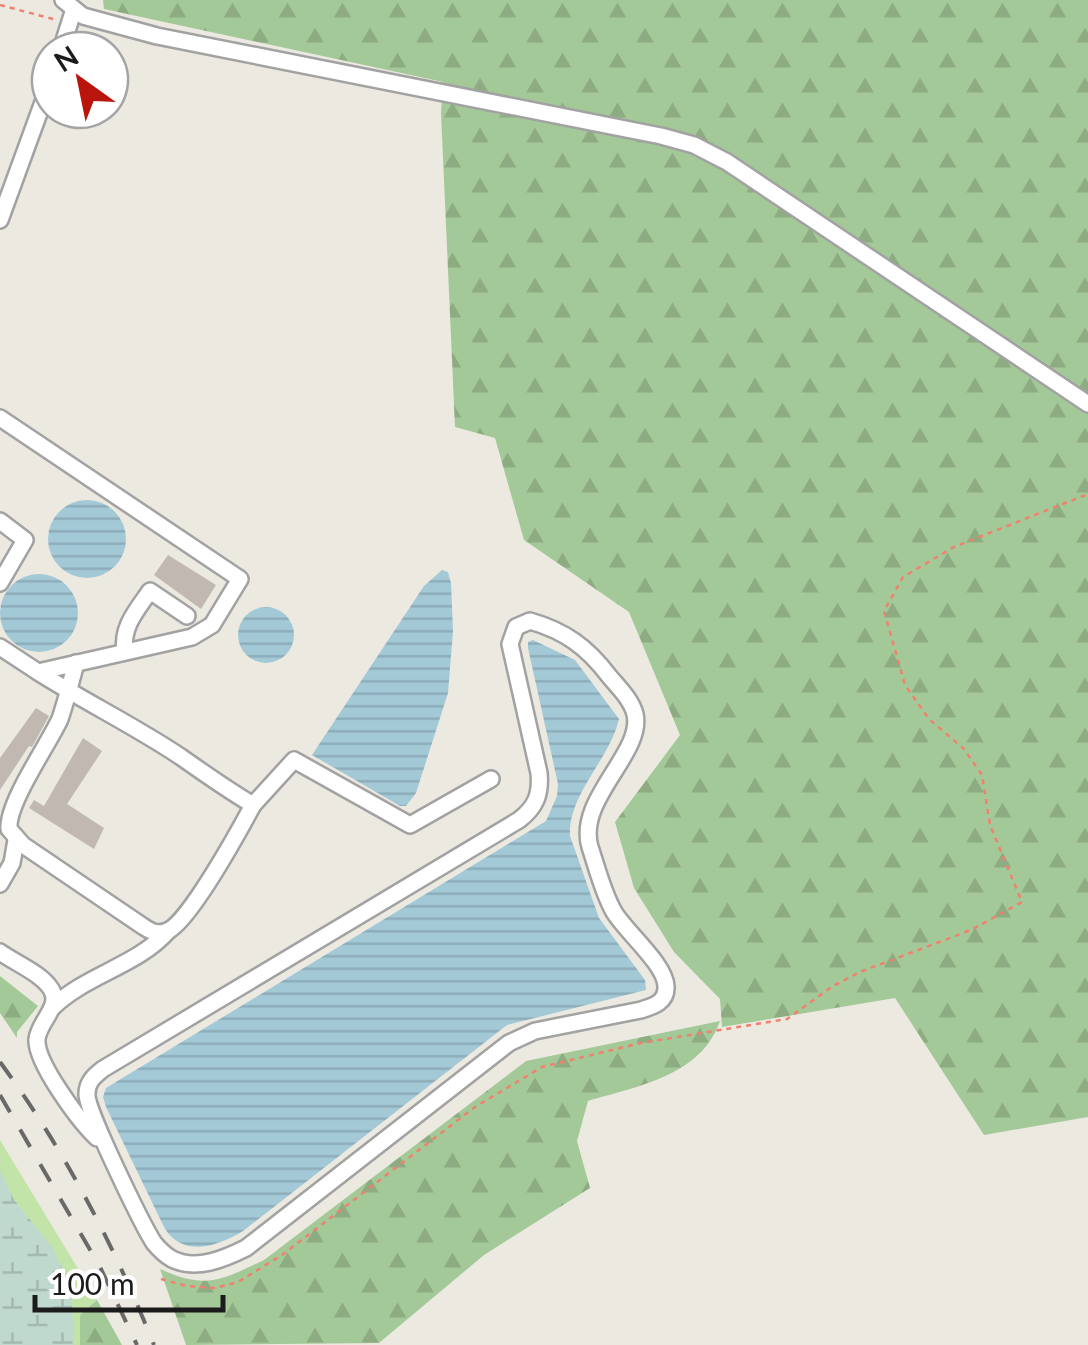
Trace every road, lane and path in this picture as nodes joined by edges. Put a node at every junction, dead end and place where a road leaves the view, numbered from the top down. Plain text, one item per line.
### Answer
1 (0, 5) edge
2 (68, 12) edge
3 (33, 130) edge
4 (0, 220) edge
5 (1088, 404) edge
6 (0, 418) edge
7 (1088, 494) edge
8 (0, 522) edge
9 (0, 583) edge
10 (187, 616) dead end
11 (0, 648) edge
12 (125, 651) junction
13 (76, 663) junction
14 (38, 672) junction
15 (68, 691) junction
16 (491, 779) dead end
17 (253, 805) junction
18 (16, 840) junction
19 (0, 884) edge
20 (168, 931) junction
21 (0, 952) edge
22 (52, 1008) junction
23 (105, 1143) junction
24 (161, 1279) dead end

1 - 2 path
2 - 5 street
3 - 4 street
6 - 12 street
7 - 24 path
8 - 9 street
10 - 12 street
11 - 14 street
12 - 13 street
13 - 14 street
13 - 15 street
14 - 15 street
15 - 17 street
15 - 18 street
16 - 17 street
17 - 20 street
18 - 19 street
18 - 20 street
20 - 22 street
21 - 22 street
22 - 23 street
23 - 23 street

